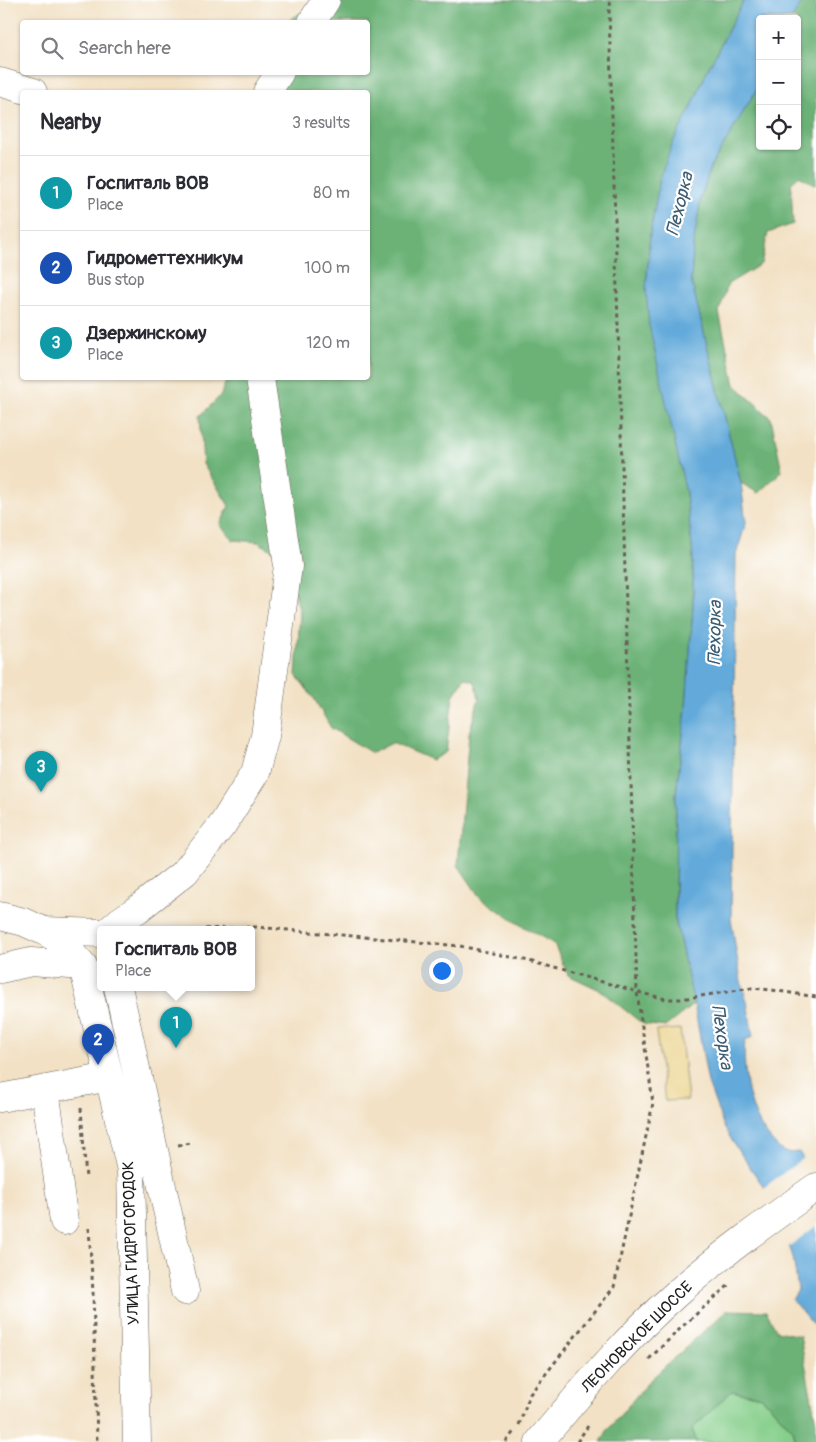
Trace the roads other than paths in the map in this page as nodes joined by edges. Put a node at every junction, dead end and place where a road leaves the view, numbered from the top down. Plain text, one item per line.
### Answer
1 (326, 0) edge
2 (313, 20) edge
3 (278, 75) edge
4 (0, 82) edge
5 (26, 90) edge
6 (268, 90) edge
7 (260, 380) edge
8 (0, 916) edge
9 (114, 926) edge
10 (97, 933) edge
11 (51, 935) junction
12 (82, 966) junction
13 (0, 969) edge
14 (119, 991) edge
15 (109, 1077) junction
16 (44, 1090) junction
17 (0, 1098) edge
18 (816, 1187) edge
19 (64, 1221) dead end
20 (185, 1291) dead end
21 (137, 1442) edge
22 (539, 1442) edge

1 - 2 street
3 - 6 street
4 - 5 street
7 - 9 street
8 - 11 street
10 - 11 street
11 - 12 street, УЛИЦА ГИДРОГОРОДОК
12 - 13 street
12 - 15 street, УЛИЦА ГИДРОГОРОДОК
14 - 20 street
15 - 16 street
15 - 21 street, УЛИЦА ГИДРОГОРОДОК
16 - 17 street
16 - 19 street
18 - 22 street, ЛЕОНОВСКОЕ ШОССЕ

